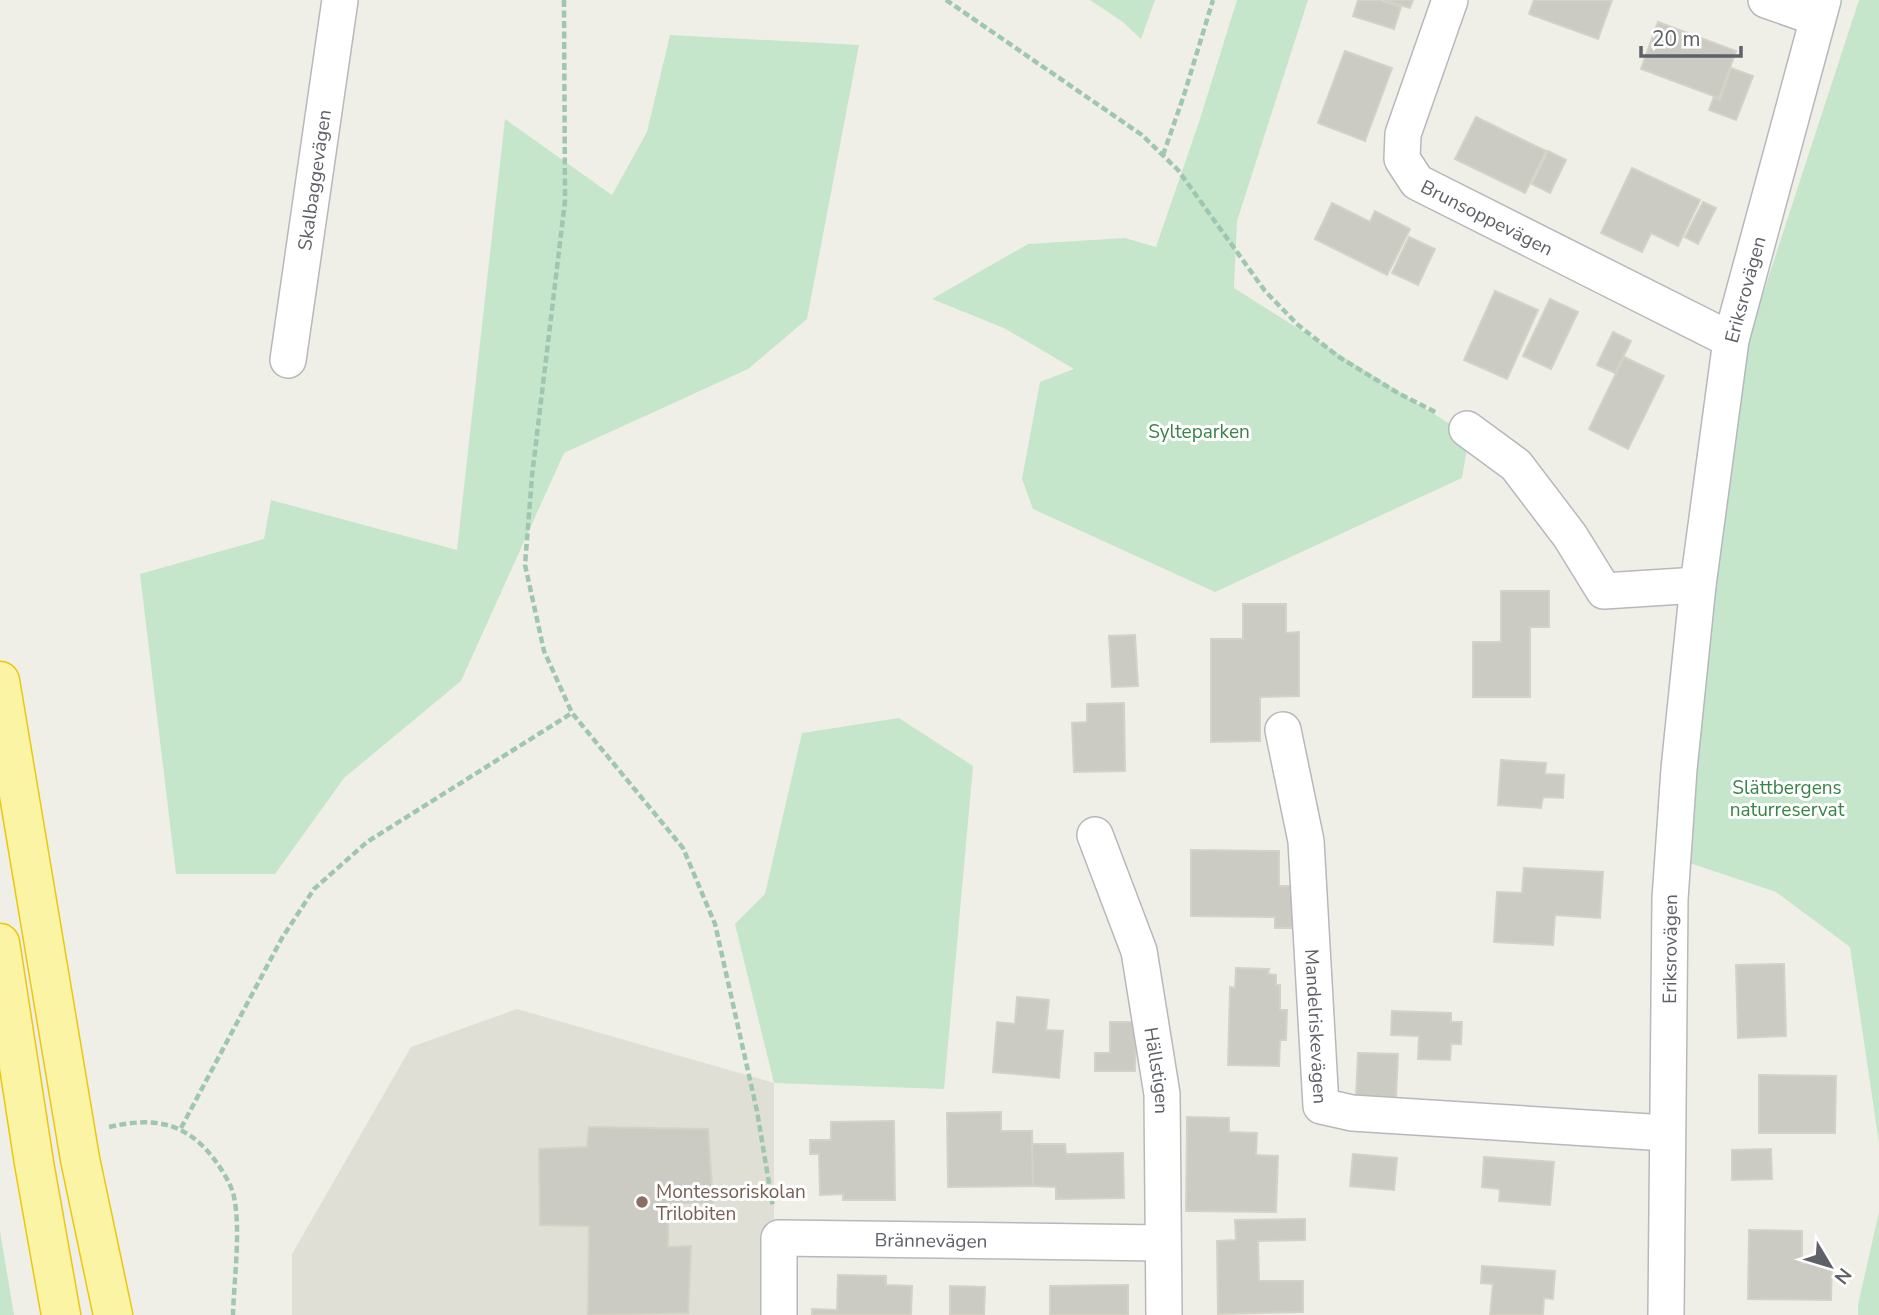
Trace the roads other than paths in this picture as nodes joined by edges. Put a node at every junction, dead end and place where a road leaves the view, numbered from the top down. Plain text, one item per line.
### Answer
1 (340, 0) edge
2 (1450, 0) edge
3 (1766, 0) edge
4 (1820, 9) edge
5 (1731, 340) junction
6 (288, 360) dead end
7 (1467, 429) road end
8 (1698, 585) junction
9 (0, 681) edge
10 (1283, 730) dead end
11 (1095, 835) dead end
12 (0, 943) edge
13 (1666, 1133) junction
14 (1162, 1243) junction
15 (61, 1315) edge
16 (113, 1315) edge
17 (779, 1315) edge
18 (1164, 1315) edge
19 (1666, 1315) edge

1 - 6 street, Skalbaggevägen
2 - 5 street, Brunsoppevägen
3 - 4 street
4 - 5 street, Eriksrovägen
5 - 8 street, Eriksrovägen
7 - 8 street
8 - 13 street, Eriksrovägen
9 - 16 highway
10 - 13 street, Mandelriskevägen
11 - 14 street, Hällstigen
12 - 15 highway
13 - 19 street, Eriksrovägen
14 - 17 street, Brännevägen
14 - 18 street, Hällstigen

